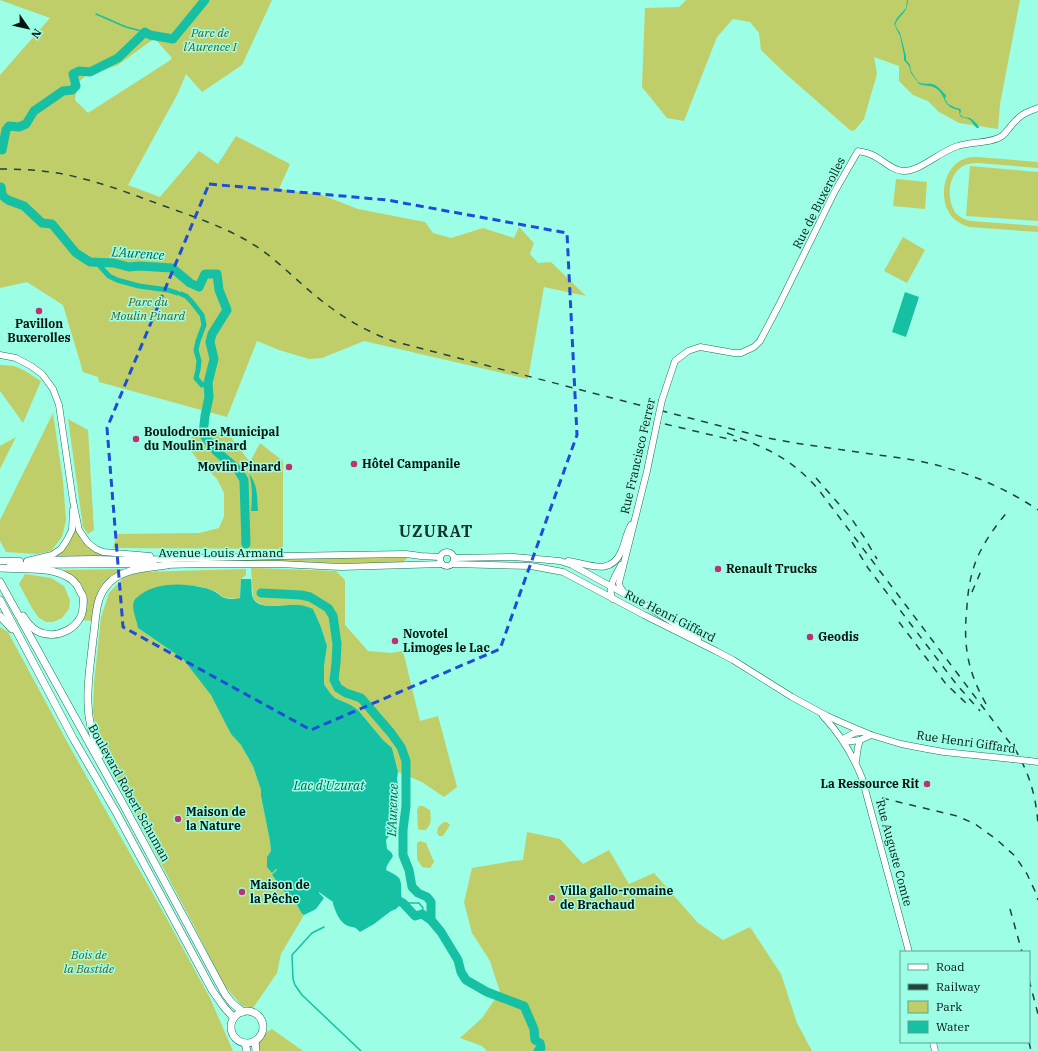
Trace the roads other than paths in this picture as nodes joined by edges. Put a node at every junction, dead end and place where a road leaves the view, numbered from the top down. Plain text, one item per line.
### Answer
1 (1038, 108) edge
2 (0, 355) edge
3 (675, 361) joint
4 (73, 500) junction
5 (637, 513) junction
6 (440, 557) junction
7 (625, 557) junction
8 (186, 558) junction
9 (454, 558) junction
10 (0, 561) edge
11 (27, 561) junction
12 (560, 562) junction
13 (442, 564) junction
14 (452, 564) junction
15 (167, 565) junction
16 (0, 567) edge
17 (0, 583) edge
18 (612, 586) junction
19 (626, 595) junction
20 (612, 598) junction
21 (633, 599) junction
22 (0, 600) edge
23 (0, 616) edge
24 (716, 651) junction
25 (32, 662) junction
26 (819, 712) junction
27 (869, 734) junction
28 (844, 740) junction
29 (860, 740) junction
30 (856, 761) junction
31 (1038, 762) edge
32 (124, 806) junction
33 (909, 951) edge
34 (243, 1012) junction
35 (234, 1018) junction
36 (255, 1041) junction
37 (245, 1043) junction
38 (247, 1051) edge
39 (256, 1051) edge

1 - 3 street, Rue de Buxerolles
2 - 4 street
3 - 5 street, Rue Francisco Ferrer, bridge
4 - 8 street
4 - 11 street
5 - 7 street, Rue Francisco Ferrer
5 - 12 street
6 - 8 street, Avenue Louis Armand
6 - 9 street
6 - 13 street
7 - 18 street
7 - 19 street
8 - 11 street, Avenue Louis Armand
9 - 12 street
9 - 14 street
10 - 11 street
12 - 18 street
13 - 14 street
13 - 15 street, Avenue Louis Armand
14 - 20 street
15 - 16 street, Avenue Louis Armand
15 - 32 main road
16 - 17 main road
17 - 32 main road, Boulevard Robert Schuman
18 - 19 street, Rue Henri Giffard
18 - 20 street
19 - 21 street, Rue Henri Giffard
20 - 21 street, Rue Henri Giffard
20 - 24 street, Rue Henri Giffard
21 - 24 street, Rue Henri Giffard
22 - 25 main road, Boulevard Robert Schuman
23 - 25 main road
24 - 26 street, Rue Henri Giffard
25 - 35 main road, Boulevard Robert Schuman
26 - 27 street, Rue Henri Giffard
26 - 28 street, Rue Auguste Comte
27 - 28 street
27 - 29 street
27 - 31 street, Rue Henri Giffard, bridge
28 - 29 street
28 - 30 street, Rue Auguste Comte
29 - 30 street
30 - 33 street, Rue Auguste Comte
32 - 34 main road, Boulevard Robert Schuman
34 - 35 main road
34 - 36 main road
35 - 37 main road
36 - 37 main road
36 - 39 main road
37 - 38 main road

